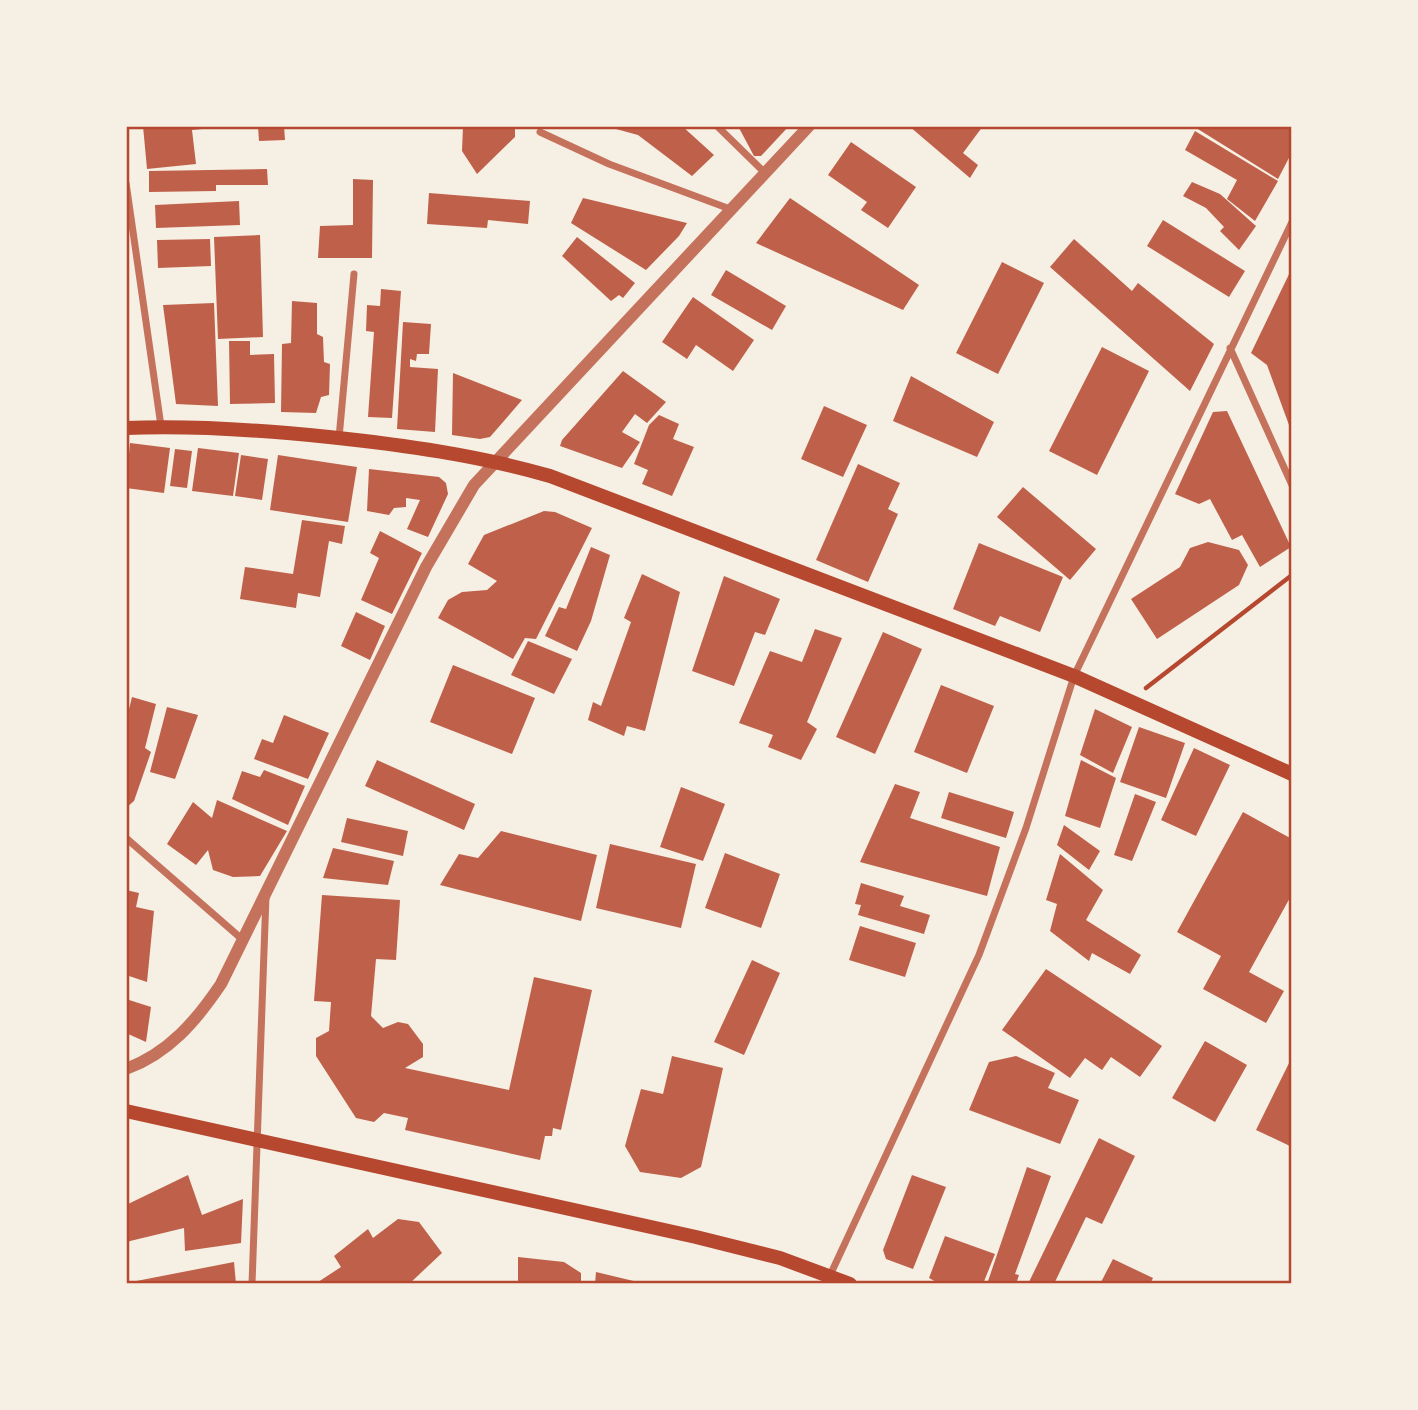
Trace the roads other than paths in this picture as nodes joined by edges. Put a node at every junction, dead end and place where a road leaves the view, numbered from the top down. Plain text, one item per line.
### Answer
1 (717, 126) edge
2 (809, 126) edge
3 (541, 132) dead end
4 (765, 173) junction
5 (126, 183) edge
6 (730, 209) junction
7 (1292, 222) edge
8 (354, 274) dead end
9 (1230, 348) junction
10 (161, 426) junction
11 (126, 428) edge
12 (339, 439) junction
13 (495, 460) junction
14 (1292, 485) edge
15 (1074, 676) junction
16 (1292, 774) edge
17 (126, 838) edge
18 (267, 892) junction
19 (243, 940) junction
20 (126, 1069) edge
21 (126, 1111) edge
22 (259, 1142) junction
23 (828, 1280) edge
24 (252, 1284) edge
25 (850, 1284) edge

1 - 4 street
2 - 4 street
3 - 6 street
4 - 6 street
5 - 10 street
6 - 13 street
7 - 9 street
8 - 12 street
9 - 14 street
9 - 15 street
10 - 11 main road
10 - 12 main road
12 - 13 main road
13 - 15 main road
13 - 18 street
15 - 16 main road
15 - 23 street
17 - 19 street
18 - 19 street
18 - 22 street
19 - 20 street
21 - 22 main road
22 - 23 main road
22 - 24 street
23 - 25 main road

